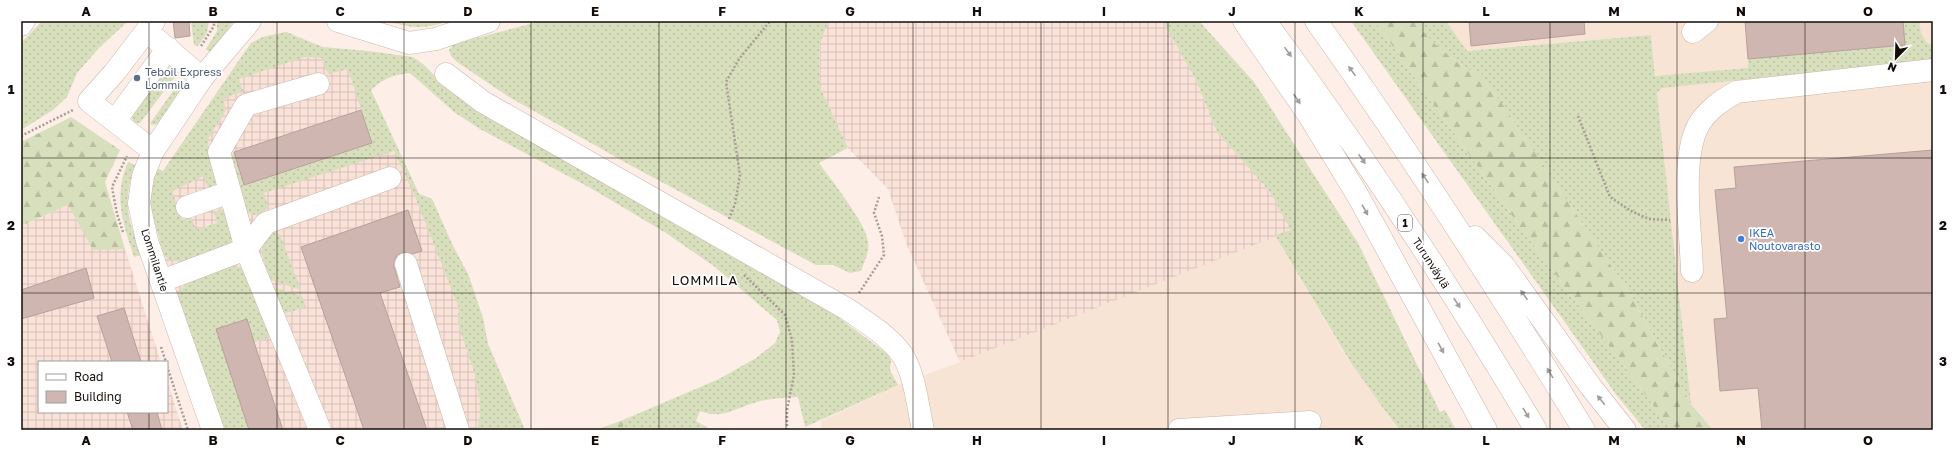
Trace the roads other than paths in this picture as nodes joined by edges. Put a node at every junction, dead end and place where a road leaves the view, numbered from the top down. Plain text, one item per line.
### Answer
1 (24, 21) edge
2 (250, 21) edge
3 (338, 21) edge
4 (489, 21) edge
5 (1244, 21) edge
6 (1264, 21) edge
7 (1316, 21) edge
8 (21, 25) edge
9 (150, 26) edge
10 (168, 48) junction
11 (1933, 70) edge
12 (446, 74) dead end
13 (202, 78) junction
14 (318, 84) dead end
15 (115, 121) junction
16 (153, 151) junction
17 (390, 178) dead end
18 (230, 192) junction
19 (187, 207) dead end
20 (1447, 210) junction
21 (246, 249) junction
22 (406, 264) dead end
23 (1692, 271) dead end
24 (162, 281) junction
25 (1310, 422) dead end
26 (213, 430) edge
27 (320, 430) edge
28 (458, 430) edge
29 (923, 430) edge
30 (1179, 430) edge
31 (1486, 430) edge
32 (1536, 430) edge
33 (1584, 430) edge
34 (1625, 430) edge

1 - 8 main road
2 - 13 main road, Lommilantie
3 - 4 main road
5 -> 31 main road
6 -> 32 main road, Turunväylä / 1
20 -> 7 main road
9 - 10 main road
9 - 15 main road
10 - 13 main road
10 - 15 main road
11 - 23 main road
12 - 29 main road
13 - 16 main road, Lommilantie
14 - 18 main road
15 - 16 main road
16 - 24 main road, Lommilantie
17 - 21 main road
18 - 19 main road
18 - 21 main road
33 -> 20 main road
34 -> 20 main road
21 - 24 main road
21 - 27 main road
22 - 28 main road
24 - 26 main road, Lommilantie
25 - 30 main road

